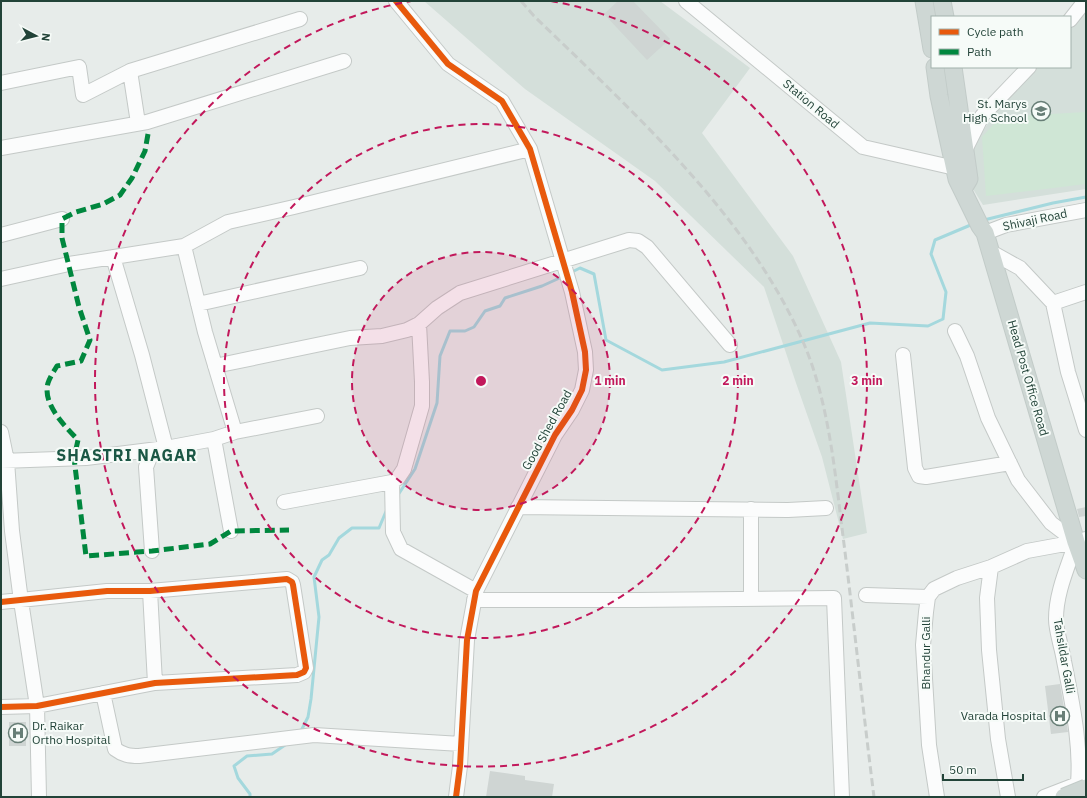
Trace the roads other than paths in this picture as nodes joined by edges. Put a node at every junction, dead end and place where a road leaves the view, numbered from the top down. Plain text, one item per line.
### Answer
1 (396, 1) edge
2 (686, 1) edge
3 (924, 1) edge
4 (942, 1) edge
5 (1085, 1) edge
6 (944, 16) edge
7 (300, 19) dead end
8 (1071, 19) edge
9 (931, 44) edge
10 (344, 61) dead end
11 (935, 68) edge
12 (953, 68) edge
13 (1028, 68) edge
14 (130, 71) junction
15 (1, 83) edge
16 (138, 123) junction
17 (1, 148) edge
18 (530, 148) junction
19 (965, 150) junction
20 (955, 168) junction
21 (962, 189) junction
22 (1086, 210) edge
23 (62, 219) dead end
24 (980, 223) junction
25 (1, 235) edge
26 (184, 246) junction
27 (991, 252) junction
28 (113, 257) junction
29 (360, 268) dead end
30 (566, 270) junction
31 (1, 279) edge
32 (1086, 292) edge
33 (1054, 303) junction
34 (198, 304) junction
35 (419, 324) junction
36 (955, 331) dead end
37 (730, 345) dead end
38 (903, 355) dead end
39 (215, 366) junction
40 (317, 416) dead end
41 (1086, 430) edge
42 (1, 432) edge
43 (235, 432) junction
44 (214, 439) junction
45 (160, 449) junction
46 (4, 461) edge
47 (1010, 463) junction
48 (392, 482) junction
49 (284, 502) dead end
50 (518, 507) junction
51 (826, 508) dead end
52 (751, 509) junction
53 (231, 531) dead end
54 (1081, 540) edge
55 (152, 551) dead end
56 (991, 567) junction
57 (1086, 570) edge
58 (150, 591) junction
59 (475, 595) junction
60 (866, 595) dead end
61 (928, 597) junction
62 (751, 599) junction
63 (21, 601) junction
64 (1, 602) edge
65 (155, 683) junction
66 (103, 693) junction
67 (37, 706) junction
68 (1, 708) edge
69 (461, 744) junction
70 (1082, 787) edge
71 (39, 797) edge
72 (456, 797) edge
73 (842, 797) edge
74 (937, 797) edge
75 (1008, 797) edge
76 (1044, 797) edge
77 (1064, 797) edge

1 - 18 street, Good Shed Road
2 - 20 street, Station Road
3 - 9 main road
4 - 6 main road
5 - 8 street
7 - 14 street
10 - 16 street
11 - 20 main road, Head Post Office Road
12 - 19 main road
13 - 19 street
14 - 15 street
14 - 16 street
16 - 17 street
18 - 26 street
18 - 30 street, Good Shed Road
19 - 20 street
19 - 21 main road
20 - 21 main road, Head Post Office Road
21 - 24 main road, Head Post Office Road
22 - 24 street, Shivaji Road
23 - 25 street
24 - 27 main road, Head Post Office Road
26 - 28 street
26 - 34 street
27 - 33 street
27 - 54 main road, Head Post Office Road
28 - 31 street
28 - 45 street
29 - 34 street
30 - 35 street
30 - 37 street
30 - 50 street, Good Shed Road
32 - 33 street
33 - 41 street
34 - 39 street
35 - 39 street
35 - 48 street
36 - 47 street
38 - 47 street
39 - 43 street
40 - 43 street
42 - 46 street
43 - 44 street
44 - 45 street
44 - 53 street
45 - 46 street
45 - 55 street
46 - 63 street
47 - 54 street
48 - 49 street
48 - 59 street
50 - 52 street
50 - 59 street, Good Shed Road
51 - 52 street
52 - 62 street
54 - 56 street
54 - 57 main road, Head Post Office Road
54 - 70 street, Tahsildar Galli
56 - 61 street
56 - 75 street
58 - 63 street
58 - 65 street
58 - 65 street
59 - 62 street
59 - 69 street, Good Shed Road
60 - 61 street
61 - 74 street, Bhandur Galli
62 - 73 street
63 - 64 street
63 - 67 street
65 - 66 street
66 - 67 street
66 - 69 street
67 - 68 street
67 - 71 street
69 - 72 street, Good Shed Road
70 - 76 street
70 - 77 main road, bridge

